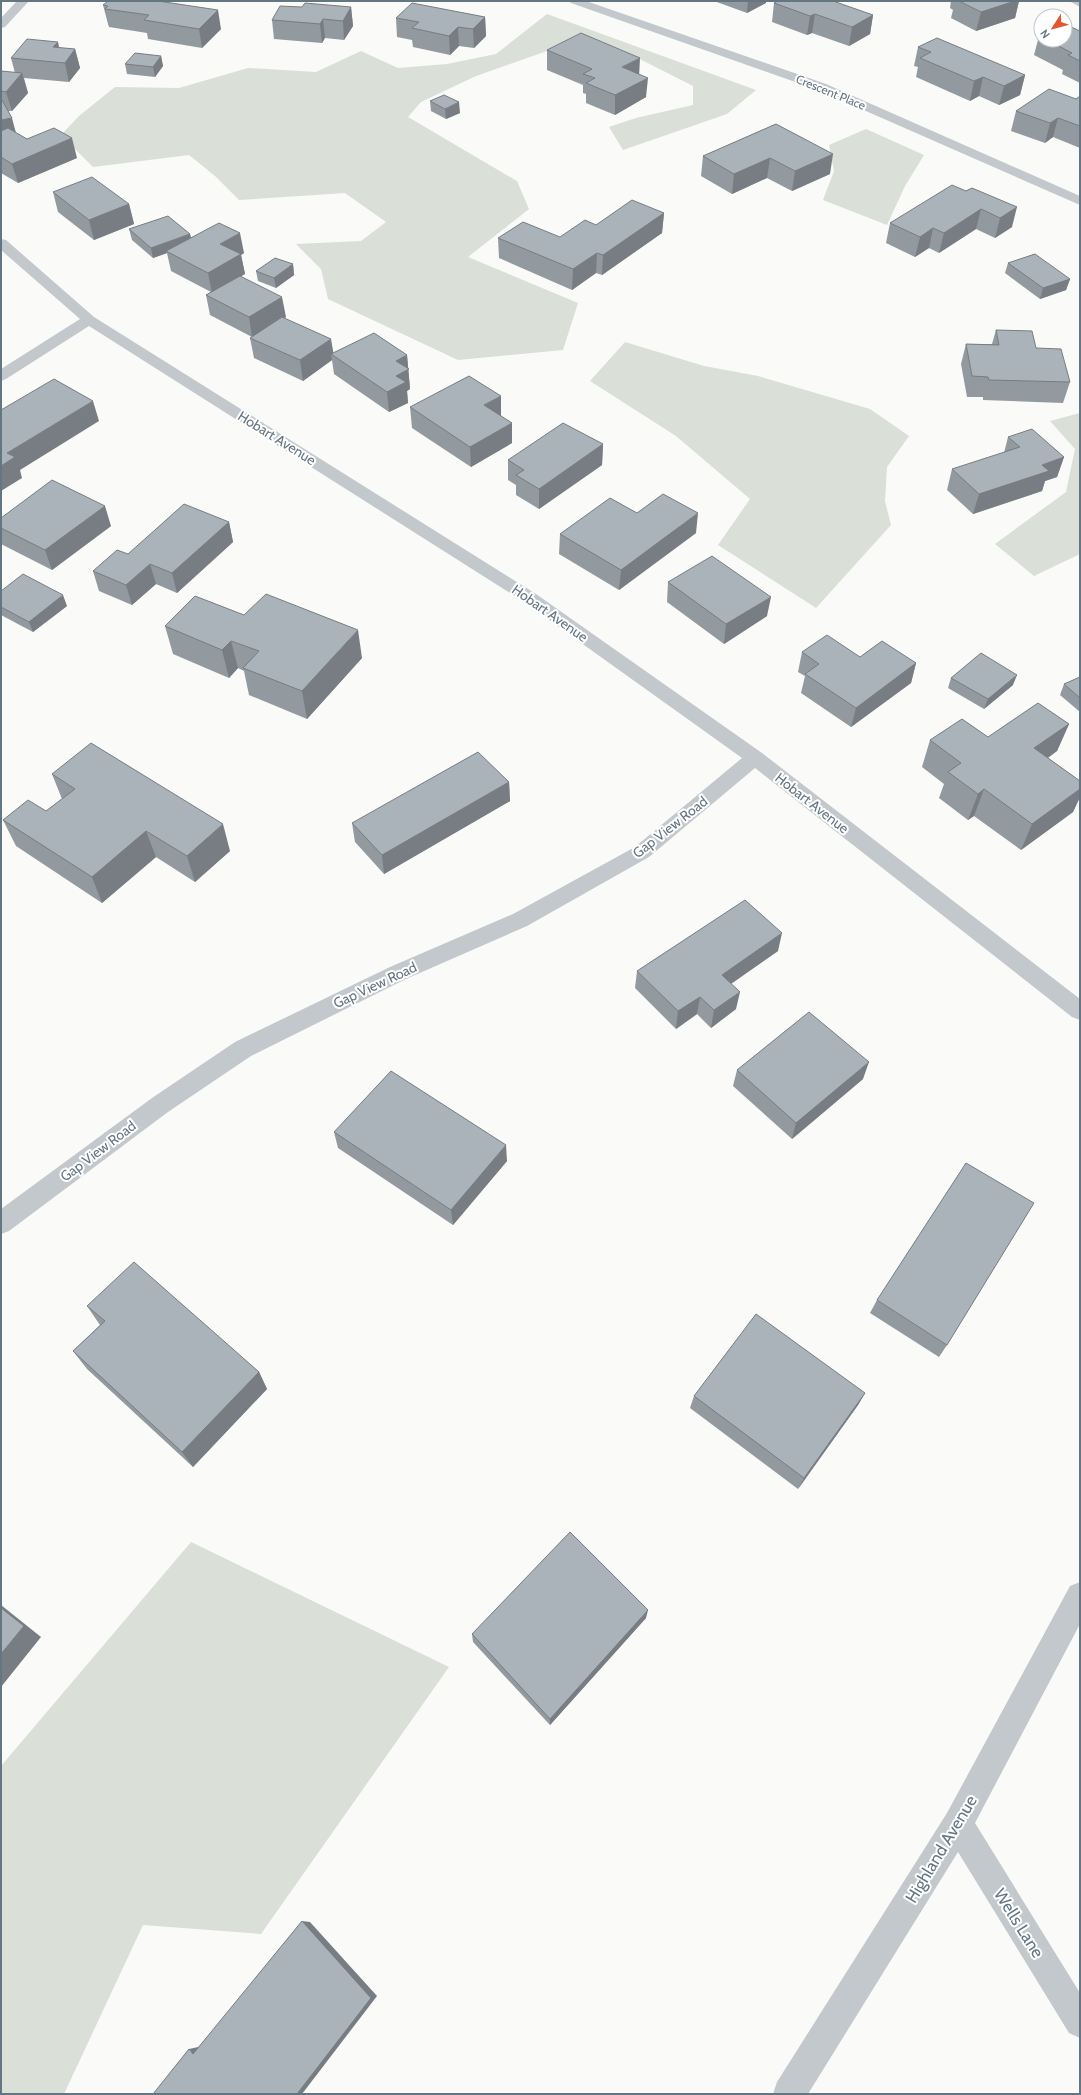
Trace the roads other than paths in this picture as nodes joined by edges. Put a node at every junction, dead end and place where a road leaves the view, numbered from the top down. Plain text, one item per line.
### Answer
1 (23, 1) edge
2 (575, 1) edge
3 (1074, 1) edge
4 (1080, 4) edge
5 (1, 25) edge
6 (1080, 201) edge
7 (1, 242) edge
8 (89, 320) junction
9 (1, 376) edge
10 (756, 758) junction
11 (1080, 1011) edge
12 (1, 1223) edge
13 (1080, 1596) edge
14 (958, 1824) junction
15 (1080, 2022) edge
16 (789, 2094) edge

1 - 5 street
2 - 6 street, Crescent Place
3 - 4 street
7 - 8 street, Hobart Avenue
8 - 9 street
8 - 10 street, Hobart Avenue
10 - 11 street, Hobart Avenue
10 - 12 street, Gap View Road
13 - 14 street, Highland Avenue
14 - 15 street, Wells Lane
14 - 16 street, Highland Avenue

